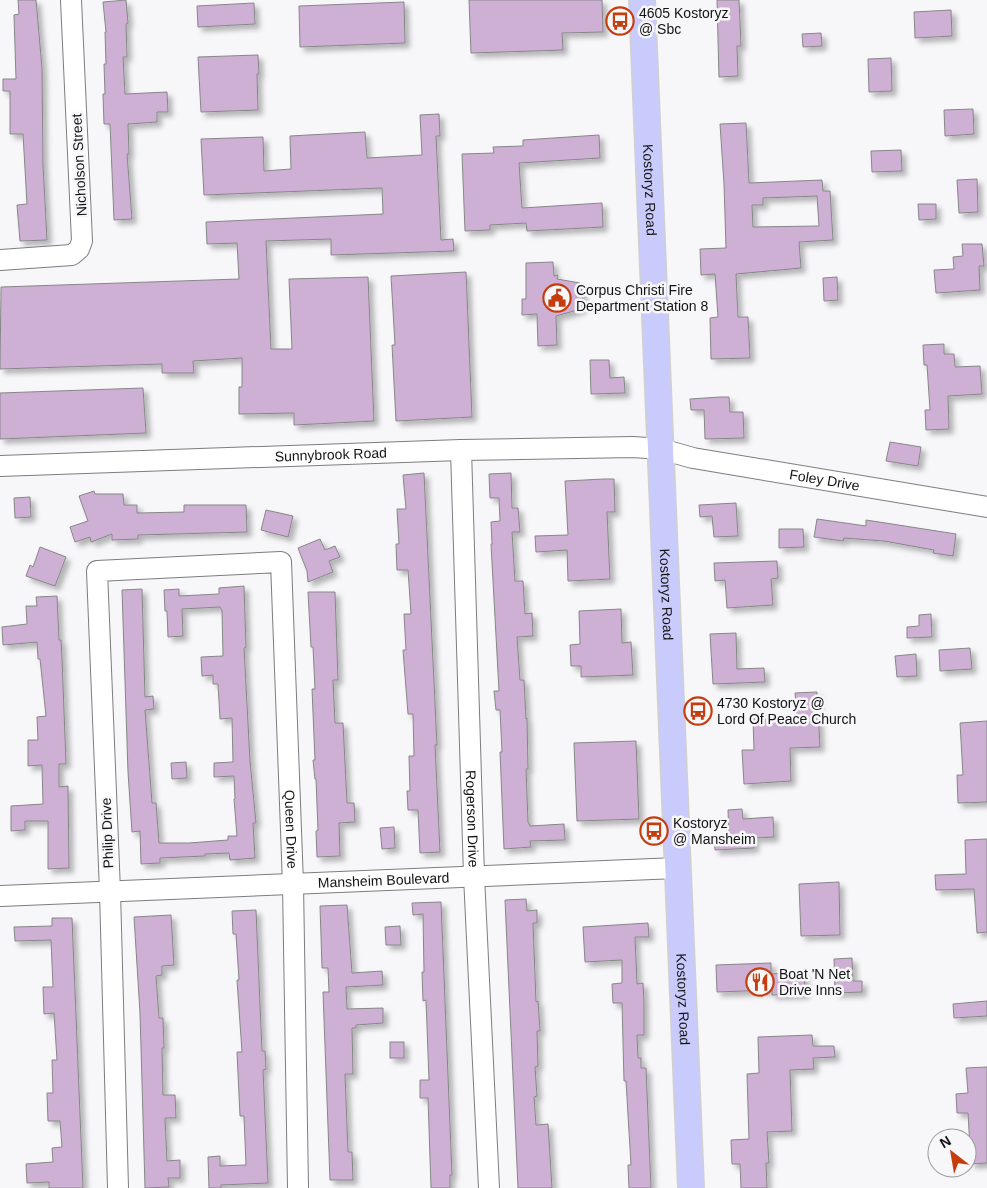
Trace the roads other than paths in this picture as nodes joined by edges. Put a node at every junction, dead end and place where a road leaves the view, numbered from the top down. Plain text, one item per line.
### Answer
1 (71, 0) edge
2 (642, 0) edge
3 (0, 260) edge
4 (661, 449) junction
5 (461, 450) junction
6 (0, 466) edge
7 (987, 507) edge
8 (189, 568) joint
9 (677, 868) junction
10 (474, 876) junction
11 (292, 884) junction
12 (110, 891) junction
13 (0, 896) edge
14 (118, 1188) edge
15 (298, 1188) edge
16 (489, 1188) edge
17 (690, 1188) edge

1 - 3 street, Nicholson Street
2 - 4 main road, Kostoryz Road
4 - 5 street, Sunnybrook Road
4 - 7 street, Foley Drive
4 - 9 main road, Kostoryz Road
5 - 6 street, Sunnybrook Road
5 - 10 street, Rogerson Drive
8 - 11 street, Queen Drive
8 - 12 street, Philip Drive
9 - 10 street, Mansheim Boulevard
9 - 17 main road, Kostoryz Road
10 - 11 street, Mansheim Boulevard
10 - 16 street, Rogerson Drive
11 - 12 street, Mansheim Boulevard
11 - 15 street, Queen Drive
12 - 13 street, Mansheim Boulevard
12 - 14 street, Philip Drive

